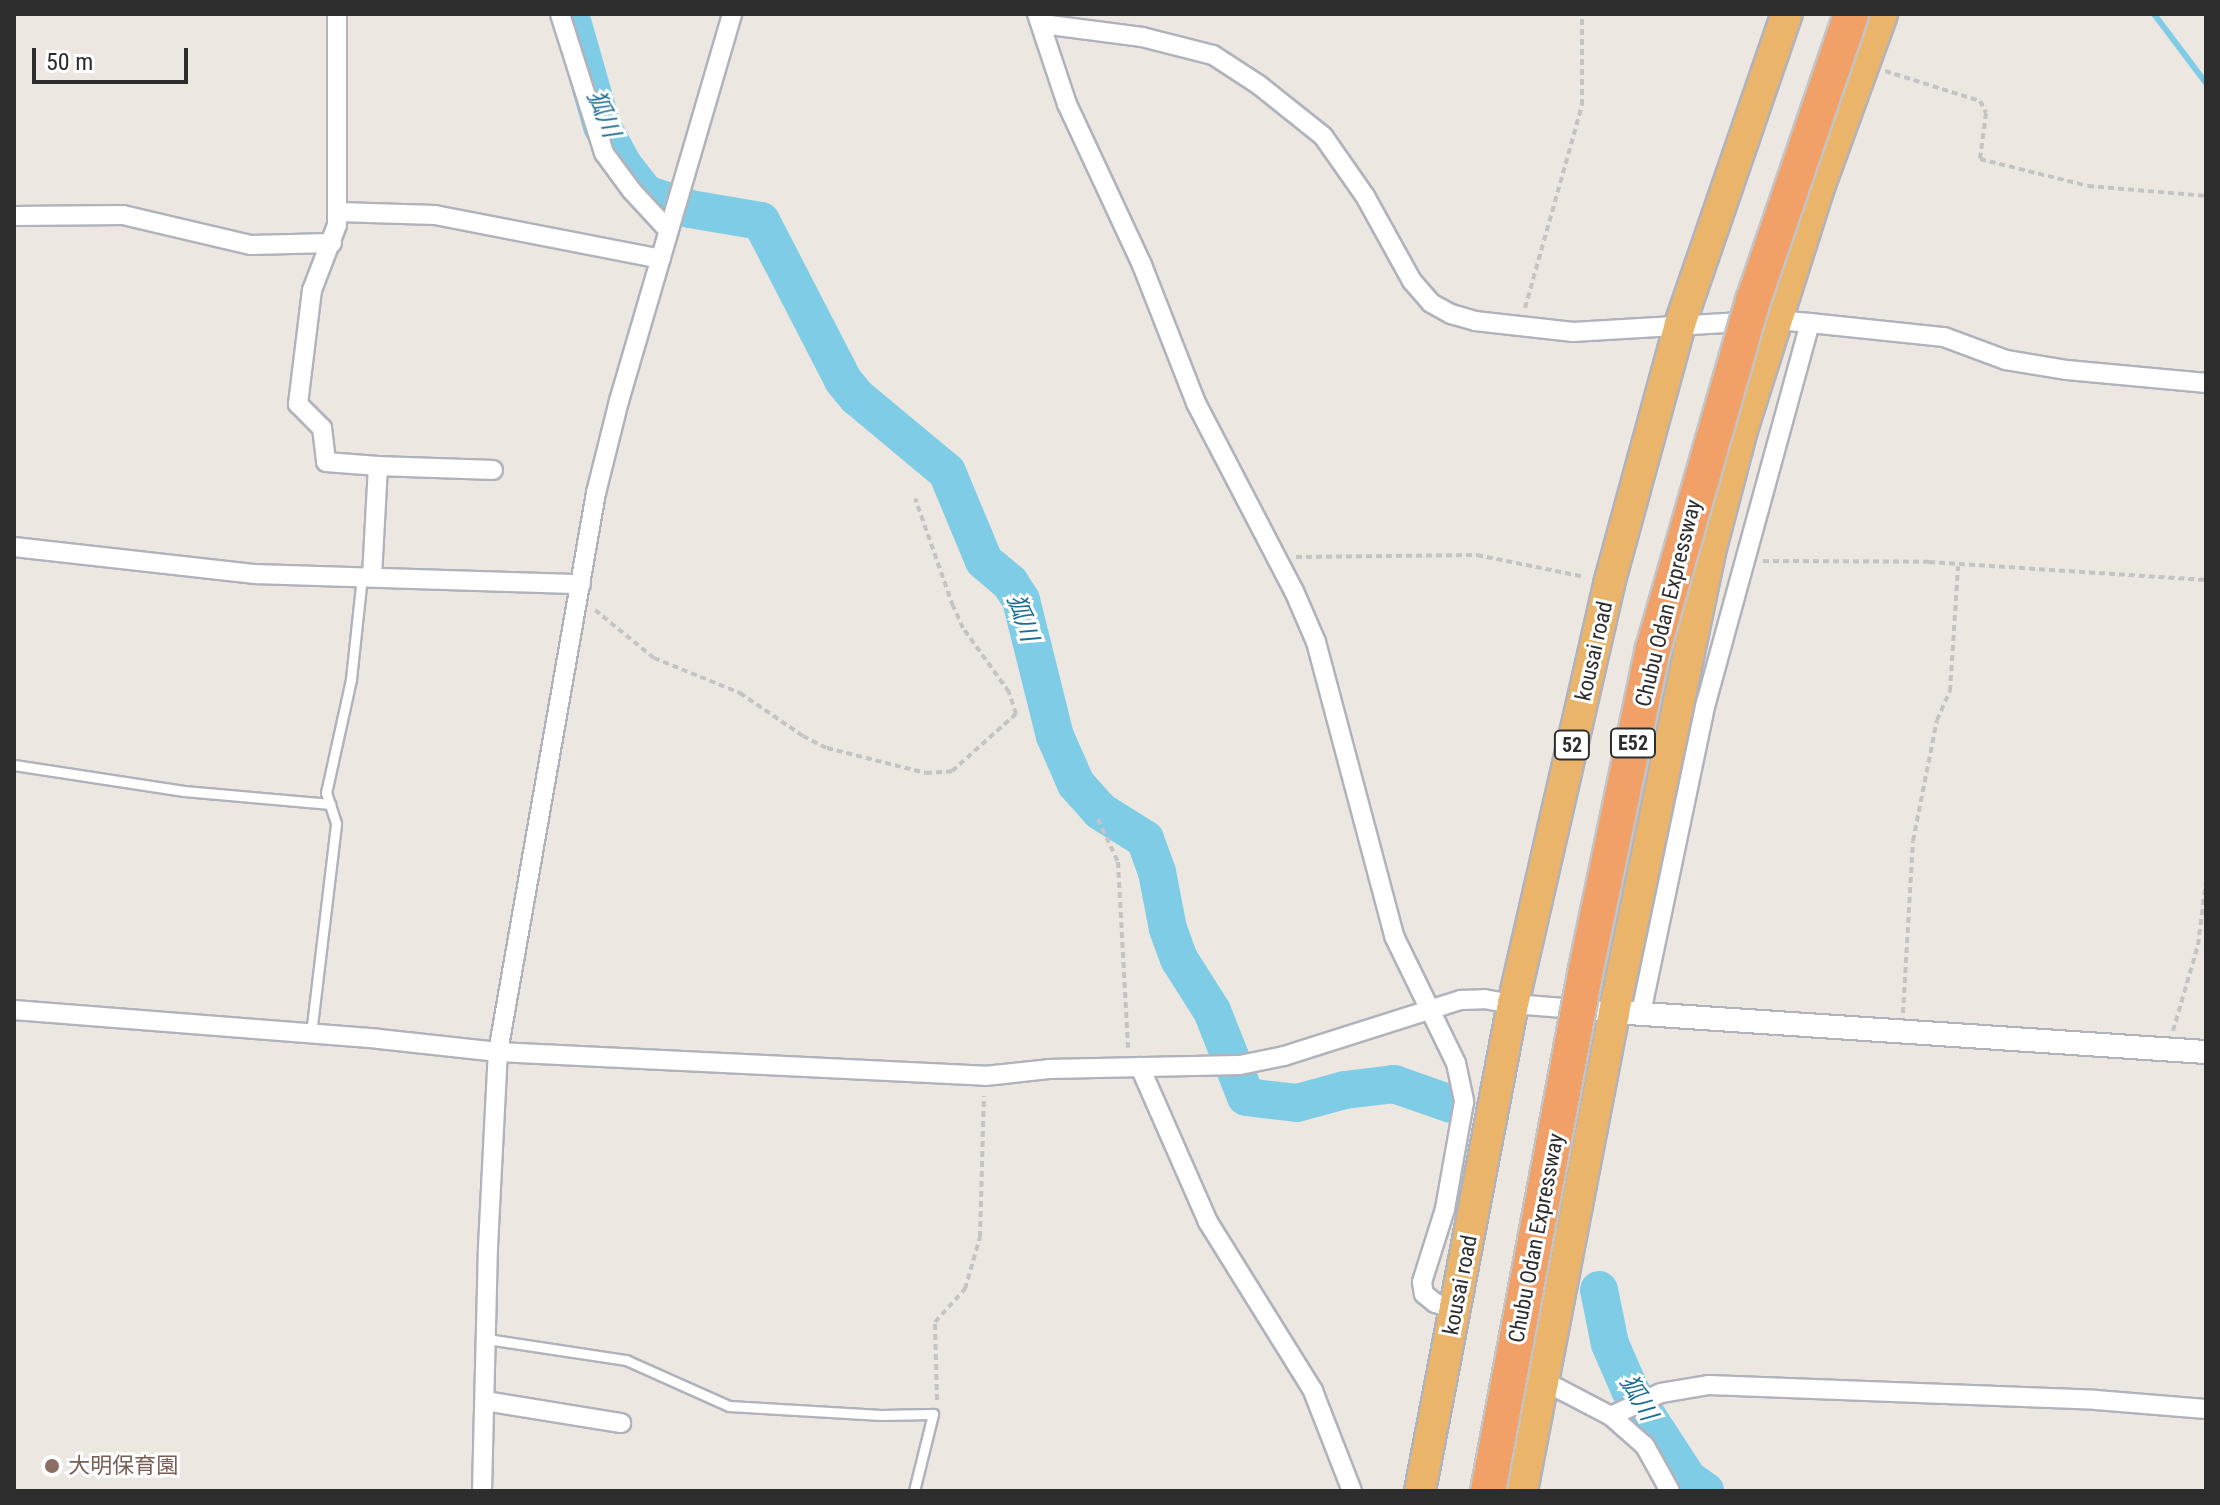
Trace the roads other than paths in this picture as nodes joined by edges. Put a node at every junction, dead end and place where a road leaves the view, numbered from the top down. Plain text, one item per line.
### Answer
1 (337, 14) edge
2 (560, 14) edge
3 (732, 14) edge
4 (1787, 14) edge
5 (1851, 14) edge
6 (1882, 14) edge
7 (1040, 19) edge
8 (338, 212) junction
9 (14, 216) edge
10 (669, 230) junction
11 (332, 243) junction
12 (661, 259) junction
13 (1776, 320) junction
14 (1810, 323) junction
15 (1680, 324) junction
16 (2206, 383) edge
17 (378, 466) junction
18 (493, 470) dead end
19 (14, 547) edge
20 (367, 576) junction
21 (580, 589) junction
22 (14, 765) edge
23 (330, 804) junction
24 (1513, 1004) junction
25 (1427, 1009) junction
26 (14, 1010) edge
27 (1628, 1012) junction
28 (311, 1034) junction
29 (498, 1052) junction
30 (2206, 1052) edge
31 (1135, 1067) junction
32 (1455, 1309) junction
33 (487, 1339) junction
34 (1542, 1380) junction
35 (485, 1401) junction
36 (2206, 1409) edge
37 (1612, 1416) junction
38 (621, 1423) dead end
39 (482, 1491) edge
40 (914, 1491) edge
41 (1352, 1491) edge
42 (1420, 1491) edge
43 (1488, 1491) edge
44 (1522, 1491) edge
45 (1670, 1491) edge

1 - 8 street
2 - 10 street
3 - 10 street
4 - 15 highway, kousai road / 52
5 - 43 highway, Chubu Odan Expressway / E52, bridge
6 - 13 highway
7 - 15 street
7 - 25 street
8 - 11 street
8 - 12 street
9 - 11 street
10 - 12 street
11 - 17 street
12 - 21 street
13 - 14 street
13 - 15 street
13 - 27 highway
14 - 16 street
14 - 27 street
15 - 24 highway, kousai road / 52
17 - 18 street
17 - 20 street
19 - 20 street
20 - 21 street
20 - 23 lane
21 - 29 street
22 - 23 lane
23 - 28 lane
24 - 25 street
24 - 27 street
24 - 32 highway, kousai road / 52
25 - 31 street
25 - 32 street
26 - 28 street
27 - 30 street
27 - 34 highway
28 - 29 street
29 - 31 street
29 - 33 street
31 - 41 street
32 - 42 highway, kousai road / 52
33 - 35 street
33 - 40 lane
34 - 37 street
34 - 44 highway
35 - 38 street
35 - 39 street
36 - 37 street
37 - 45 street

